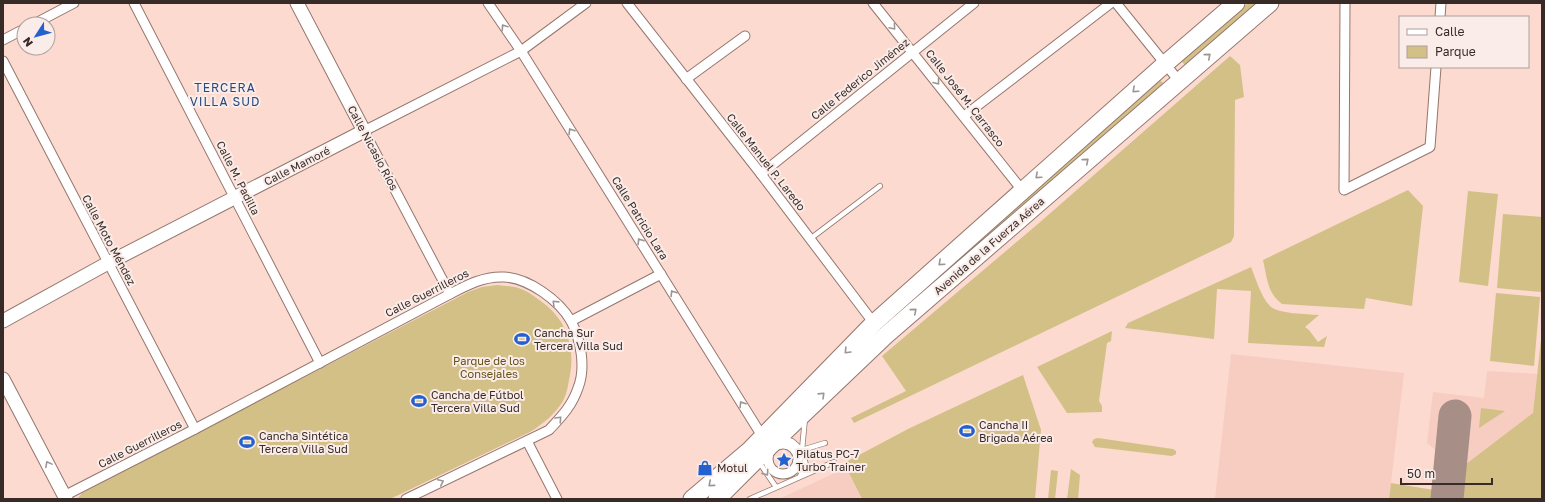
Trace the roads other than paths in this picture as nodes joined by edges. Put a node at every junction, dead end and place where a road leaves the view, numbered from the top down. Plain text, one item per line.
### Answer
1 (74, 3) edge
2 (134, 3) edge
3 (296, 3) edge
4 (488, 3) edge
5 (586, 3) edge
6 (627, 3) edge
7 (873, 3) edge
8 (974, 3) edge
9 (1111, 3) edge
10 (1116, 3) edge
11 (1236, 3) edge
12 (1270, 3) edge
13 (1345, 3) edge
14 (1441, 3) edge
15 (49, 16) edge
16 (1440, 16) edge
17 (16, 33) edge
18 (745, 36) dead end
19 (3, 40) edge
20 (521, 51) junction
21 (913, 52) junction
22 (3, 61) edge
23 (1164, 64) junction
24 (1436, 68) edge
25 (686, 79) junction
26 (1179, 81) junction
27 (964, 116) junction
28 (364, 131) junction
29 (762, 174) junction
30 (880, 186) dead end
31 (1022, 190) junction
32 (234, 198) junction
33 (810, 239) junction
34 (108, 263) junction
35 (661, 274) junction
36 (450, 294) junction
37 (3, 321) edge
38 (571, 321) junction
39 (874, 323) junction
40 (885, 336) junction
41 (320, 363) junction
42 (3, 379) edge
43 (805, 412) junction
44 (195, 429) junction
45 (774, 439) junction
46 (528, 441) junction
47 (825, 444) dead end
48 (802, 450) junction
49 (753, 454) junction
50 (834, 462) dead end
51 (799, 477) junction
52 (776, 487) junction
53 (65, 498) edge
54 (406, 499) edge
55 (557, 499) edge
56 (692, 499) edge
57 (717, 499) edge
58 (750, 499) edge

1 - 15 street
2 - 32 street, Calle M. Padilla
3 - 28 street, Calle Nicasio Ríos
20 -> 4 street, Calle Patricio Lara
5 - 20 street, Calle Mamoré
6 - 25 street, Calle Manuel P. Laredo
7 -> 21 street, Calle José M. Carrasco
8 - 21 street, Calle Federico Jiménez
9 - 27 street
10 - 23 street
11 - 23 highway, Avenida de la Fuerza Aérea
26 -> 12 highway, Avenida de la Fuerza Aérea
13 - 24 street
14 - 16 street
17 - 19 street
18 - 25 street
20 - 28 street, Calle Mamoré
35 -> 20 street, Calle Patricio Lara
21 -> 27 street, Calle José M. Carrasco
21 - 29 street, Calle Federico Jiménez
22 - 34 street, Calle Moto Méndez
23 - 26 street
23 -> 31 highway, Avenida de la Fuerza Aérea
25 - 29 street, Calle Manuel P. Laredo
40 -> 26 highway, Avenida de la Fuerza Aérea
27 - 31 street, Calle José M. Carrasco
28 - 32 street, Calle Mamoré
28 - 36 street, Calle Nicasio Ríos
29 - 33 street, Calle Manuel P. Laredo
30 - 33 lane
31 -> 39 highway, Avenida de la Fuerza Aérea
32 - 34 street, Calle Mamoré
32 - 41 street, Calle M. Padilla
33 - 39 street, Calle Manuel P. Laredo
34 - 37 street, Calle Mamoré
34 - 44 street, Calle Moto Méndez
35 - 38 street
45 -> 35 street, Calle Patricio Lara
38 -> 36 street, Calle Guerrilleros
36 - 41 street, Calle Guerrilleros
46 -> 38 street, Calle Guerrilleros
39 - 40 street, Calle Manuel P. Laredo
39 -> 45 highway, Avenida de la Fuerza Aérea
43 -> 40 highway, Avenida de la Fuerza Aérea
41 - 44 street, Calle Guerrilleros
53 -> 42 street
43 - 45 highway, Avenida de la Fuerza Aérea
43 - 48 lane
44 - 53 street, Calle Guerrilleros
45 - 48 lane
45 - 49 highway, Avenida de la Fuerza Aérea
54 -> 46 street, Calle Guerrilleros
46 - 55 street
47 - 48 lane
48 - 51 lane
49 -> 52 lane
49 -> 56 highway, Avenida de la Fuerza Aérea
49 - 57 highway, Avenida de la Fuerza Aérea
50 - 51 lane
51 - 52 lane
52 - 58 lane

